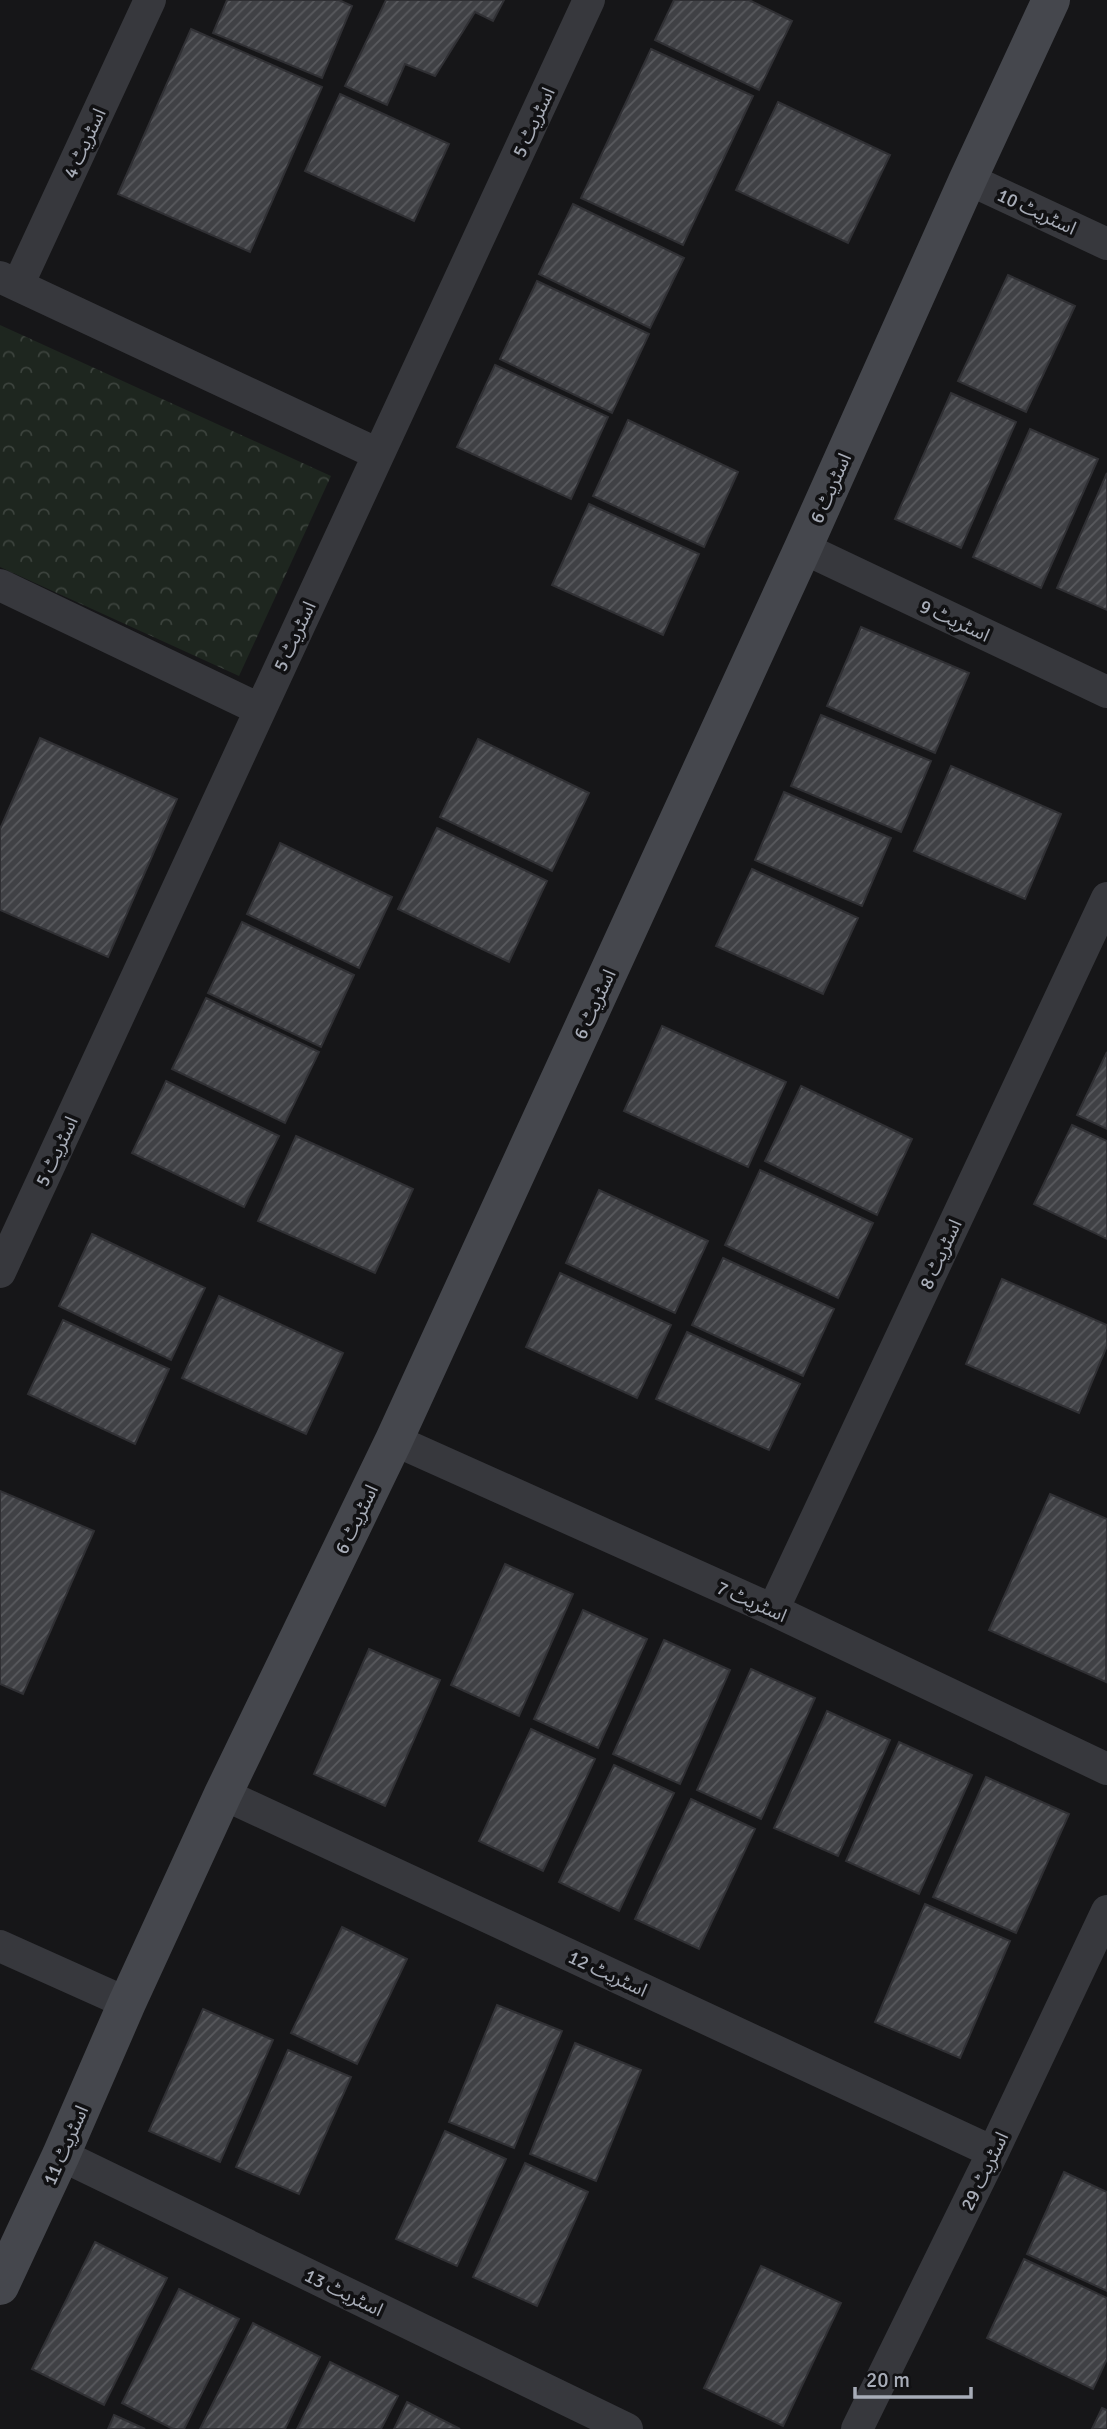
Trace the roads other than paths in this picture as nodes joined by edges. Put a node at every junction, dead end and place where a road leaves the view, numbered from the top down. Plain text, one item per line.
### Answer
1 (150, 0) edge
2 (589, 0) edge
3 (1051, 0) edge
4 (968, 179) junction
5 (1107, 244) edge
6 (9, 281) edge
7 (378, 454) junction
8 (803, 548) junction
9 (0, 584) edge
10 (1107, 692) edge
11 (259, 709) junction
12 (1107, 898) edge
13 (0, 1272) edge
14 (394, 1440) junction
15 (773, 1610) junction
16 (1107, 1769) edge
17 (223, 1794) junction
18 (1107, 1911) edge
19 (0, 1946) edge
20 (127, 2003) junction
21 (993, 2152) junction
22 (61, 2155) junction
23 (0, 2286) edge
24 (627, 2429) edge
25 (857, 2429) edge

1 - 6 street, اسٹریٹ 4
2 - 7 street, اسٹریٹ 5
3 - 4 street, اسٹریٹ 6
4 - 5 street, اسٹریٹ 10
4 - 8 street, اسٹریٹ 6
6 - 7 street
7 - 11 street, اسٹریٹ 5
8 - 10 street, اسٹریٹ 9
8 - 14 street, اسٹریٹ 6
9 - 11 street
11 - 13 street, اسٹریٹ 5
12 - 15 street, اسٹریٹ 8
14 - 15 street, اسٹریٹ 7
14 - 17 street, اسٹریٹ 6
15 - 16 street, اسٹریٹ 7
17 - 20 street, اسٹریٹ 6
17 - 21 street, اسٹریٹ 12
18 - 21 street, اسٹریٹ 29
19 - 20 street
20 - 22 street, اسٹریٹ 11
21 - 25 street, اسٹریٹ 29
22 - 23 street, اسٹریٹ 11
22 - 24 street, اسٹریٹ 13

